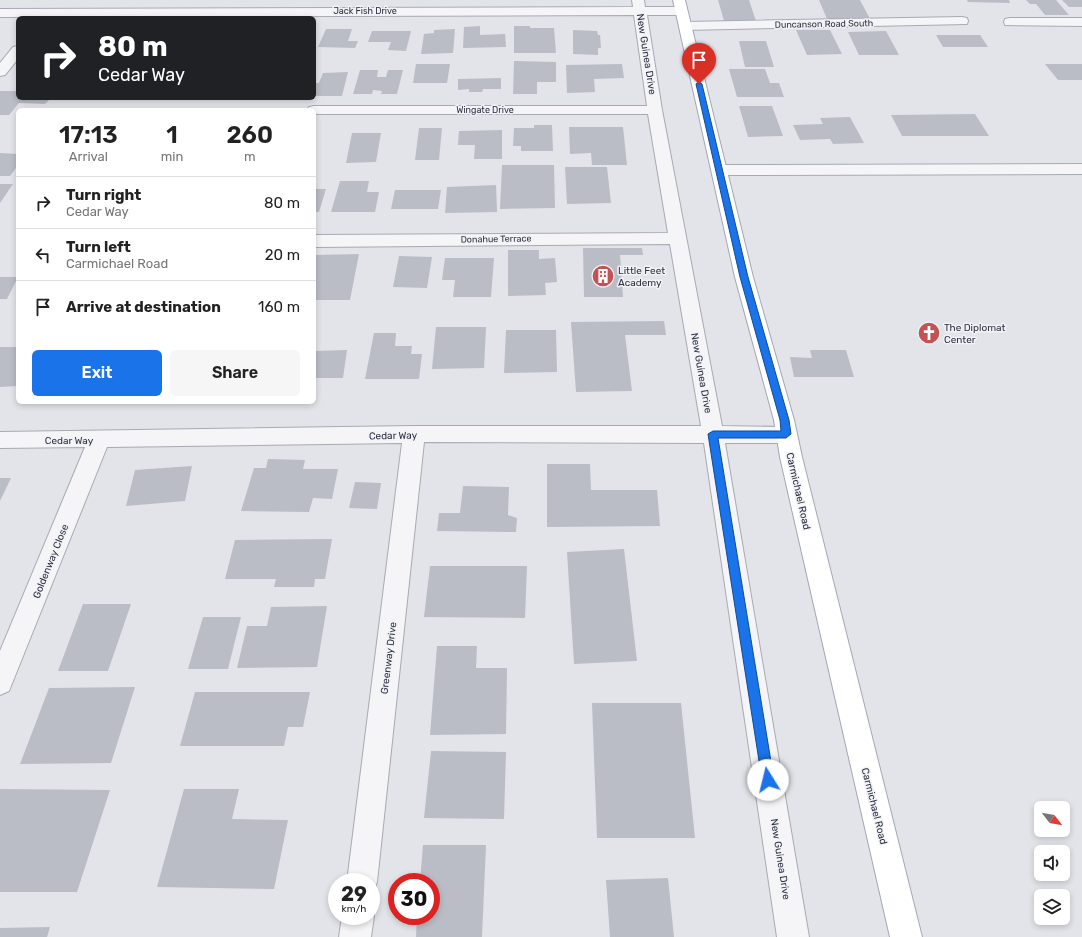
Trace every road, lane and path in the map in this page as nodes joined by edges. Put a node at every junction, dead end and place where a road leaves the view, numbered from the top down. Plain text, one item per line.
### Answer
1 (113, 0) edge
2 (459, 5) edge
3 (639, 5) edge
4 (280, 6) edge
5 (104, 12) junction
6 (682, 12) edge
7 (0, 13) edge
8 (46, 16) edge
9 (962, 21) dead end
10 (1010, 22) dead end
11 (1082, 22) edge
12 (16, 52) edge
13 (0, 72) edge
14 (316, 110) edge
15 (655, 110) junction
16 (1082, 169) edge
17 (720, 170) junction
18 (678, 238) junction
19 (316, 241) edge
20 (414, 434) junction
21 (713, 434) junction
22 (786, 434) junction
23 (0, 440) edge
24 (99, 440) junction
25 (0, 682) edge
26 (363, 873) edge
27 (357, 925) edge
28 (355, 937) edge
29 (793, 937) edge
30 (906, 937) edge

1 - 5 street
2 - 3 street, Jack Fish Drive
2 - 4 street, Jack Fish Drive
3 - 6 street, Jack Fish Drive
3 - 15 street, New Guinea Drive
4 - 5 street, Jack Fish Drive
5 - 8 street, Jack Fish Drive
6 - 9 street, Duncanson Road South
6 - 17 main road, Carmichael Road
7 - 8 street, Jack Fish Drive
10 - 11 street
12 - 13 street
14 - 15 street, Wingate Drive
15 - 18 street, New Guinea Drive
16 - 17 street
17 - 22 main road, Carmichael Road
18 - 19 street, Donahue Terrace
18 - 21 street, New Guinea Drive
20 - 21 street, Cedar Way
20 - 24 street, Cedar Way
20 - 26 street, Greenway Drive
21 - 22 street, Cedar Way
21 - 29 street, New Guinea Drive
22 - 30 main road, Carmichael Road
23 - 24 street, Cedar Way
24 - 25 street, Goldenway Close
27 - 28 street

